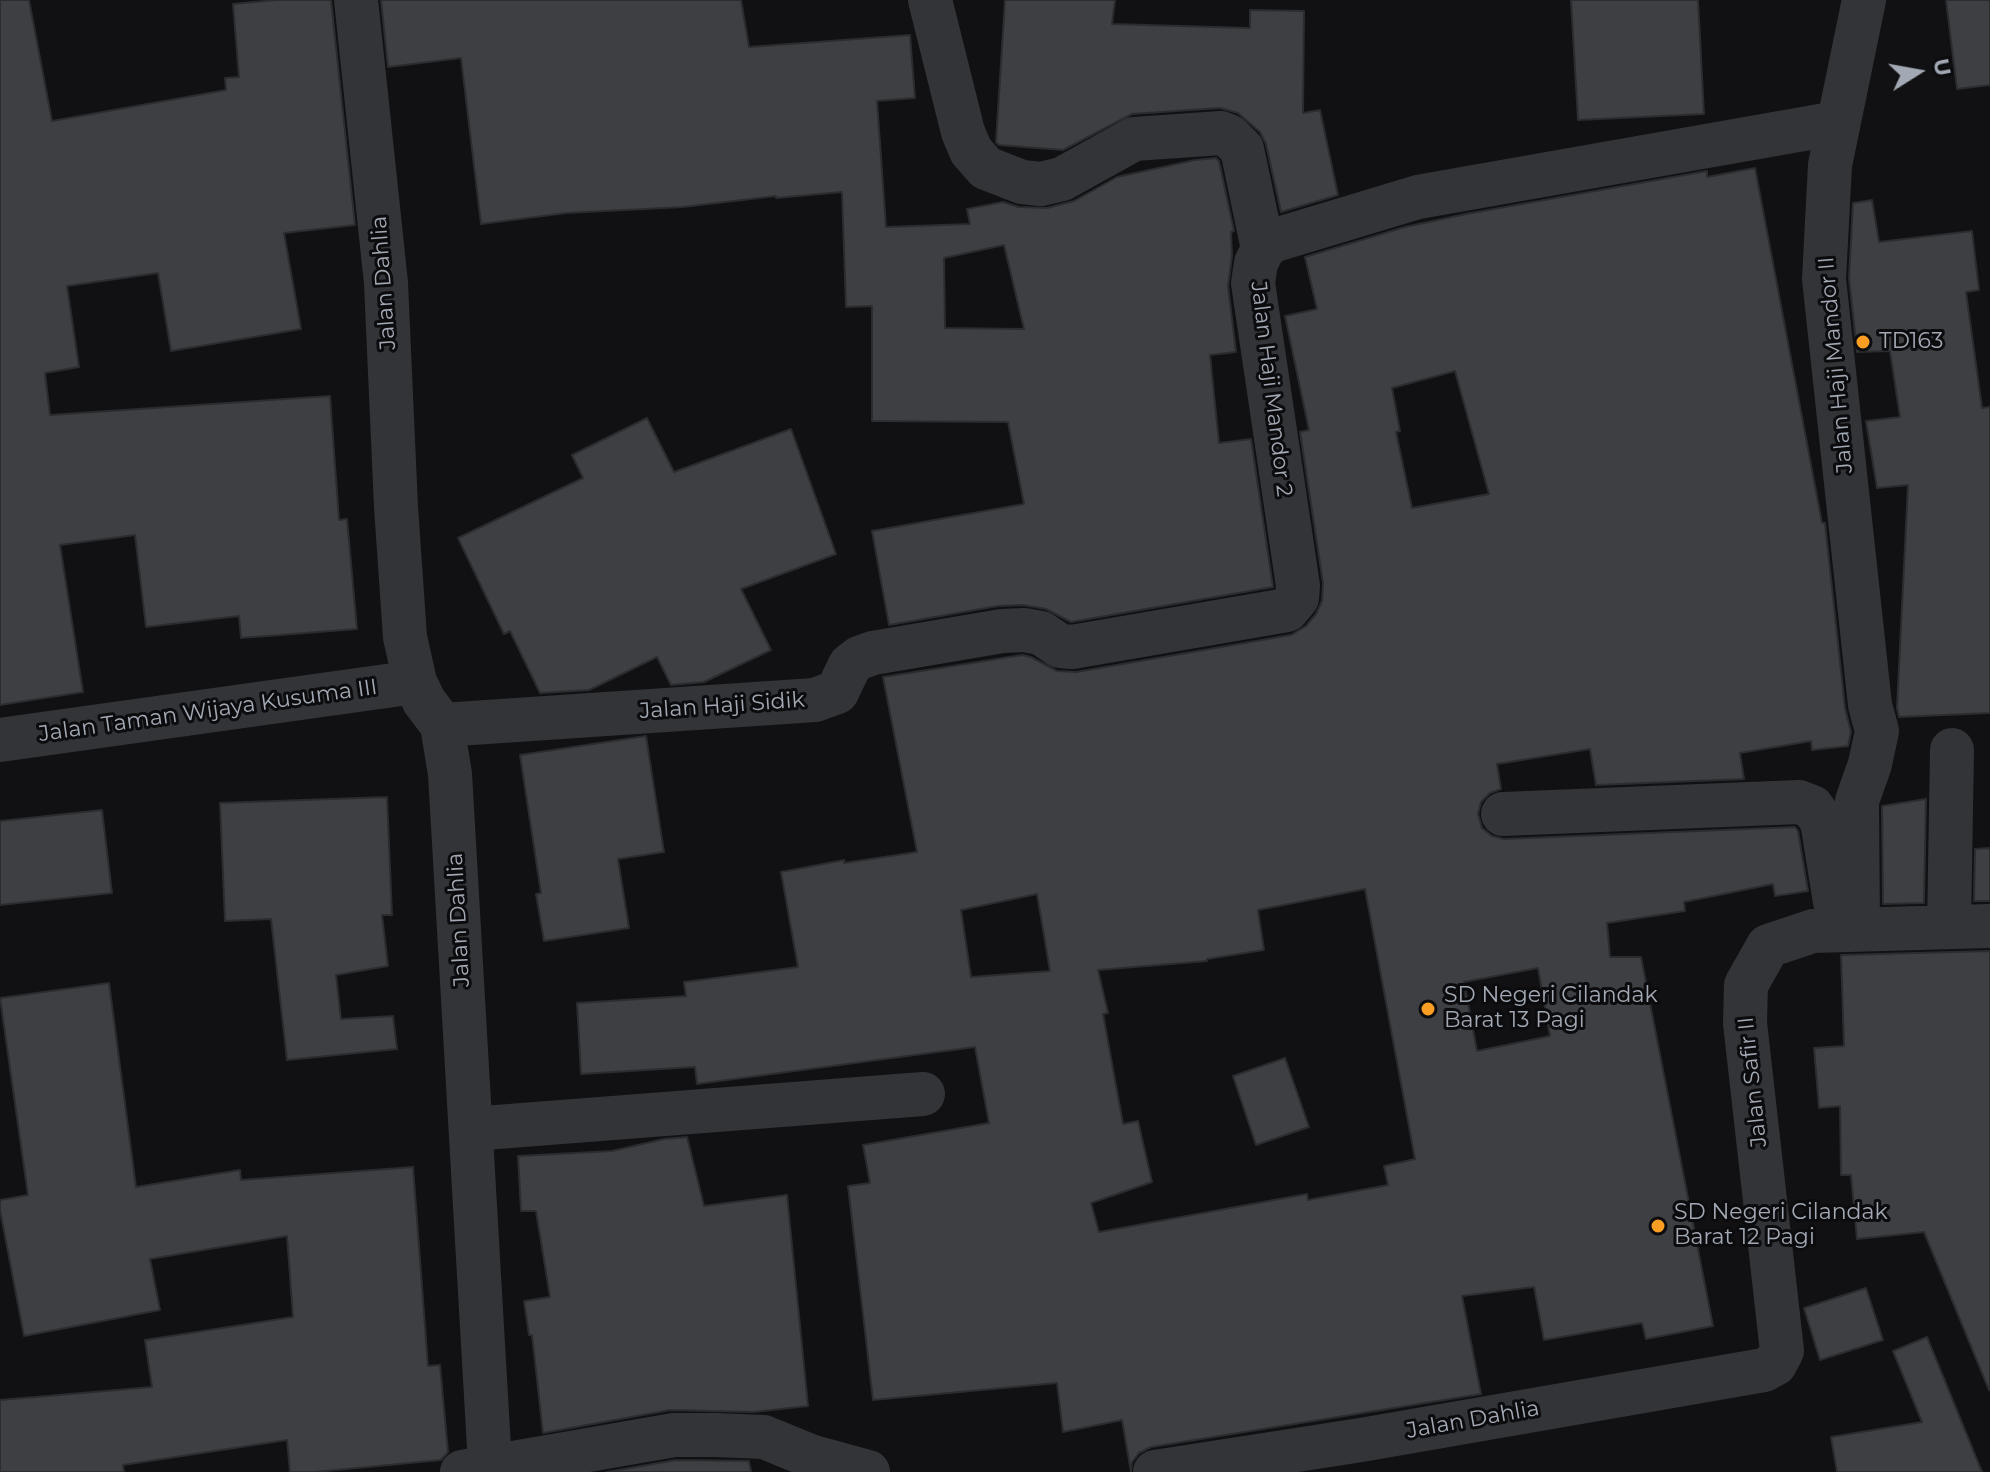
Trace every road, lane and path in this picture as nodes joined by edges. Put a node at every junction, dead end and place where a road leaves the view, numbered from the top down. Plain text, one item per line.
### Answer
1 (356, 0) edge
2 (930, 0) edge
3 (1864, 0) edge
4 (1837, 123) junction
5 (1263, 249) junction
6 (1072, 647) joint
7 (415, 682) junction
8 (442, 725) junction
9 (0, 740) edge
10 (1952, 750) dead end
11 (1503, 814) dead end
12 (1969, 927) edge
13 (1847, 930) junction
14 (923, 1094) dead end
15 (471, 1129) junction
16 (1782, 1351) joint
17 (476, 1469) edge
18 (868, 1472) edge
19 (1155, 1472) edge

1 - 7 street, Jalan Dahlia
2 - 5 street
3 - 4 street, Jalan Haji Mandor II
4 - 5 street, Jalan Haji Mandor 2
4 - 13 street, Jalan Haji Mandor II
5 - 6 street, Jalan Haji Mandor 2
6 - 8 street, Jalan Haji Sidik
7 - 8 street, Jalan Dahlia
7 - 9 street, Jalan Taman Wijaya Kusuma III
8 - 15 street, Jalan Dahlia
10 - 12 street
11 - 13 street
12 - 13 street, Jalan Safir II
13 - 16 street, Jalan Safir II
14 - 15 street
15 - 17 street, Jalan Dahlia
16 - 19 street, Jalan Dahlia
17 - 18 street, Jalan Dahlia

